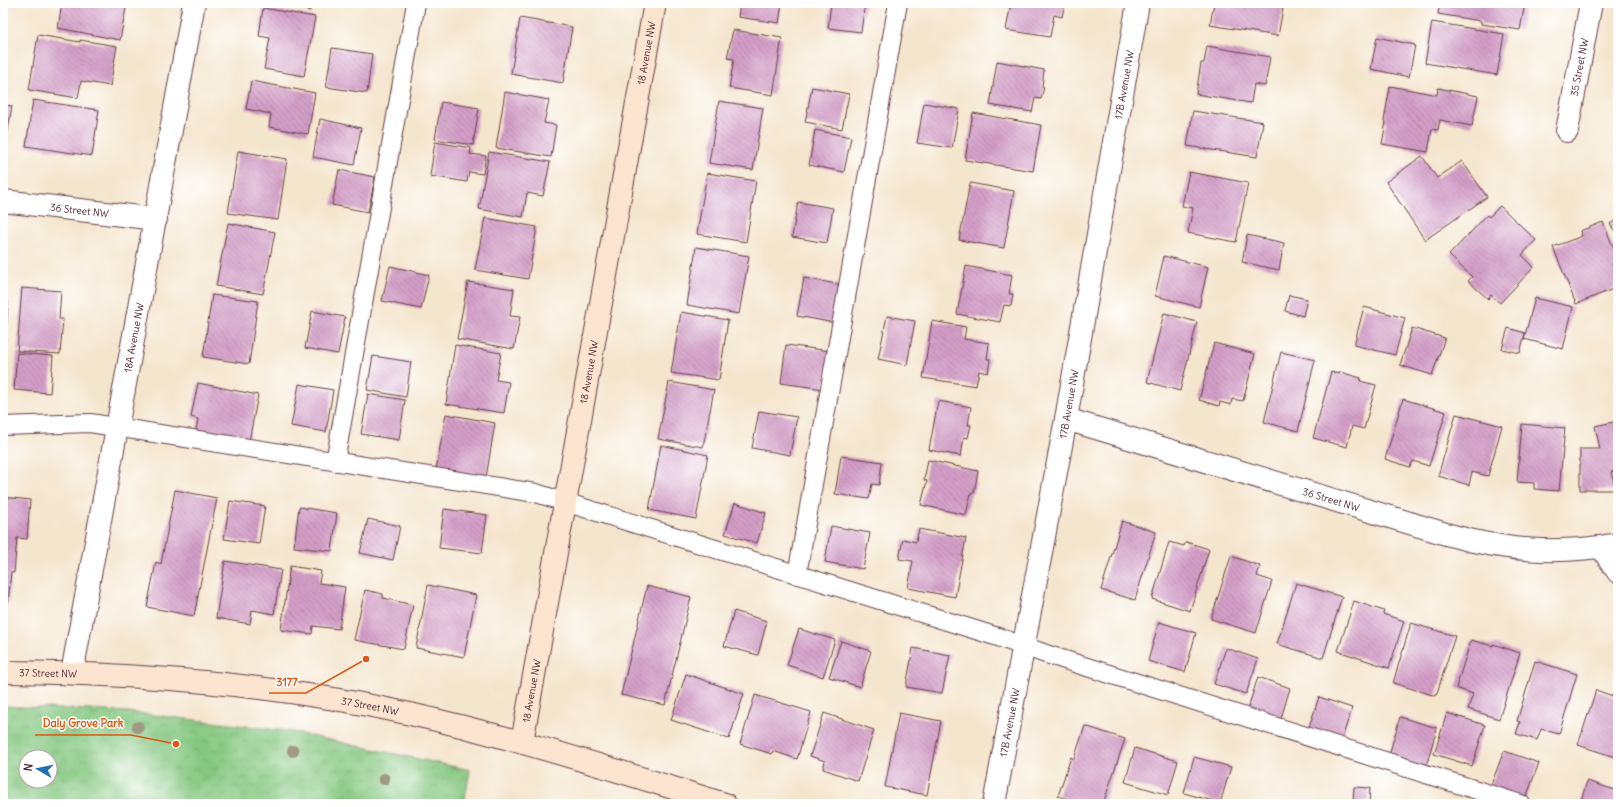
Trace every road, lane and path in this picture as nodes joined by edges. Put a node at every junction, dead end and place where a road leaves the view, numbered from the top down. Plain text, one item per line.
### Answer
1 (194, 3) edge
2 (416, 3) edge
3 (655, 3) edge
4 (898, 3) edge
5 (1138, 3) edge
6 (1591, 3) edge
7 (1567, 131) dead end
8 (3, 201) edge
9 (156, 219) junction
10 (1066, 419) junction
11 (3, 426) edge
12 (116, 427) junction
13 (335, 462) junction
14 (565, 503) junction
15 (1609, 545) edge
16 (1618, 572) edge
17 (797, 575) junction
18 (1023, 646) junction
19 (3, 672) edge
20 (72, 673) junction
21 (522, 742) junction
22 (725, 804) edge
23 (994, 804) edge
24 (1521, 804) edge

1 - 9 street, 18A Avenue NW
2 - 13 lane
3 - 14 street, 18 Avenue NW
4 - 17 lane
5 - 10 street, 17B Avenue NW
6 - 7 street, 35 Street NW
8 - 9 street, 36 Street NW
9 - 12 street, 18A Avenue NW
10 - 15 street, 36 Street NW
10 - 18 street, 17B Avenue NW
11 - 12 lane
12 - 13 lane
12 - 20 street, 18A Avenue NW
13 - 14 lane
14 - 17 lane
14 - 21 street, 18 Avenue NW
15 - 16 street, 36 Street NW
17 - 18 lane
18 - 23 street, 17B Avenue NW
18 - 24 lane
19 - 20 street, 37 Street NW
20 - 21 street, 37 Street NW
21 - 22 street, 37 Street NW

